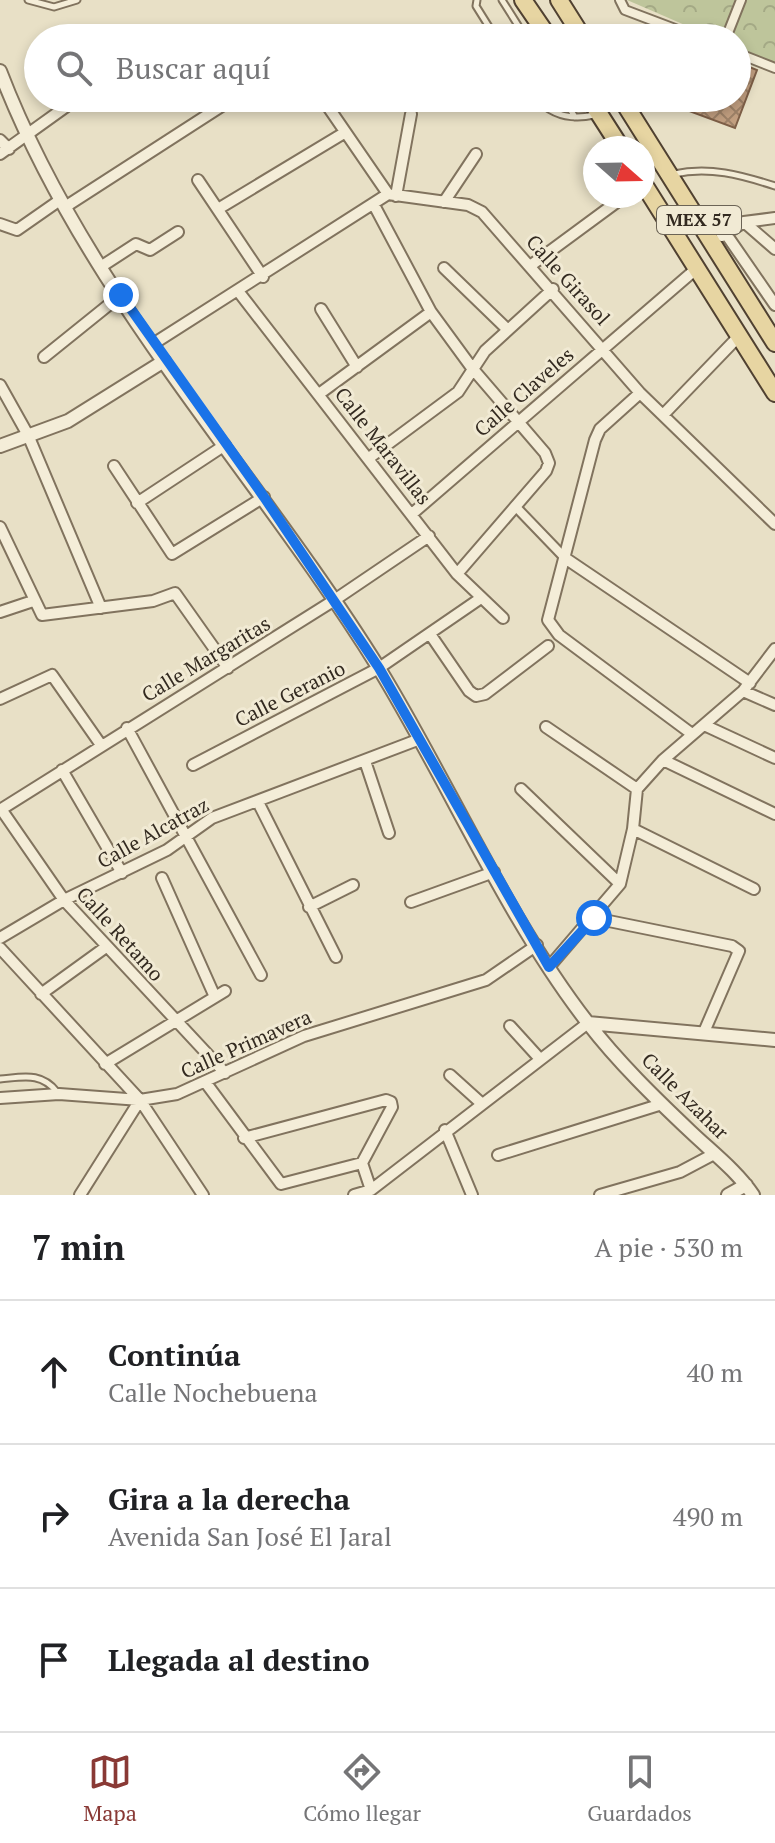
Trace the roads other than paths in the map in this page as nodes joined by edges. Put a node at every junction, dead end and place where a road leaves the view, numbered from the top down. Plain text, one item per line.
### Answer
1 (28, 0) edge
2 (57, 0) edge
3 (77, 0) edge
4 (477, 0) edge
5 (502, 0) edge
6 (523, 0) edge
7 (559, 0) edge
8 (620, 0) edge
9 (741, 0) edge
10 (66, 5) junction
11 (487, 24) edge
12 (517, 24) edge
13 (539, 24) edge
14 (574, 24) edge
15 (662, 24) edge
16 (732, 24) edge
17 (751, 59) edge
18 (775, 68) edge
19 (0, 71) edge
20 (58, 112) edge
21 (211, 112) edge
22 (331, 112) edge
23 (554, 112) edge
24 (571, 112) edge
25 (630, 112) edge
26 (411, 114) dead end
27 (599, 114) joint
28 (575, 118) junction
29 (344, 133) junction
30 (25, 136) junction
31 (613, 136) edge
32 (0, 140) edge
33 (4, 152) edge
34 (476, 154) dead end
35 (669, 175) junction
36 (198, 180) dead end
37 (775, 186) edge
38 (392, 195) junction
39 (444, 202) junction
40 (655, 202) edge
41 (62, 203) junction
42 (374, 205) junction
43 (609, 208) edge
44 (218, 209) junction
45 (775, 218) edge
46 (744, 222) junction
47 (0, 224) edge
48 (178, 232) dead end
49 (720, 238) junction
50 (775, 249) edge
51 (102, 266) junction
52 (530, 266) junction
53 (444, 268) dead end
54 (696, 269) junction
55 (263, 277) junction
56 (735, 279) junction
57 (553, 289) junction
58 (238, 291) junction
59 (121, 295) junction
60 (713, 295) junction
61 (775, 305) edge
62 (321, 309) dead end
63 (431, 312) junction
64 (507, 329) junction
65 (739, 336) junction
66 (775, 343) edge
67 (153, 344) junction
68 (604, 347) junction
69 (44, 357) dead end
70 (164, 361) junction
71 (357, 367) junction
72 (472, 368) junction
73 (0, 385) edge
74 (640, 393) junction
75 (775, 393) edge
76 (319, 394) junction
77 (663, 415) junction
78 (518, 421) junction
79 (28, 435) junction
80 (225, 445) junction
81 (0, 446) edge
82 (369, 458) junction
83 (114, 466) dead end
84 (264, 497) junction
85 (137, 503) junction
86 (515, 506) junction
87 (413, 513) junction
88 (774, 522) edge
89 (0, 527) edge
90 (429, 536) junction
91 (565, 558) junction
92 (457, 574) junction
93 (481, 598) junction
94 (33, 601) junction
95 (333, 601) junction
96 (101, 608) junction
97 (0, 612) edge
98 (503, 618) dead end
99 (430, 634) junction
100 (548, 646) dead end
101 (775, 649) edge
102 (228, 668) junction
103 (379, 668) junction
104 (746, 687) junction
105 (0, 699) edge
106 (775, 705) edge
107 (704, 725) junction
108 (546, 727) dead end
109 (127, 728) junction
110 (692, 734) junction
111 (420, 739) junction
112 (101, 745) junction
113 (775, 758) edge
114 (663, 760) junction
115 (365, 761) junction
116 (193, 765) dead end
117 (62, 770) junction
118 (521, 789) dead end
119 (637, 789) junction
120 (258, 802) junction
121 (0, 810) edge
122 (775, 814) edge
123 (633, 829) junction
124 (389, 833) dead end
125 (187, 836) junction
126 (494, 872) junction
127 (122, 873) junction
128 (162, 878) dead end
129 (620, 884) junction
130 (353, 885) dead end
131 (754, 889) dead end
132 (64, 900) junction
133 (411, 902) dead end
134 (309, 907) junction
135 (594, 918) junction
136 (0, 938) edge
137 (537, 945) junction
138 (106, 947) junction
139 (0, 948) edge
140 (336, 957) dead end
141 (549, 967) junction
142 (261, 975) dead end
143 (41, 994) junction
144 (175, 1021) junction
145 (588, 1023) junction
146 (510, 1026) dead end
147 (704, 1032) junction
148 (775, 1040) edge
149 (540, 1059) junction
150 (105, 1064) junction
151 (225, 1073) junction
152 (450, 1075) dead end
153 (0, 1079) edge
154 (206, 1083) junction
155 (59, 1094) junction
156 (0, 1098) edge
157 (140, 1100) junction
158 (481, 1103) junction
159 (662, 1104) junction
160 (445, 1130) junction
161 (244, 1138) junction
162 (714, 1154) junction
163 (498, 1155) dead end
164 (362, 1163) junction
165 (371, 1190) junction
166 (750, 1190) edge
167 (80, 1195) edge
168 (203, 1195) edge
169 (354, 1195) edge
170 (472, 1195) edge
171 (600, 1195) edge
172 (728, 1195) edge

1 - 10 lane
2 - 10 lane
3 - 10 lane
4 - 11 lane
5 - 12 lane
6 - 13 main road
7 - 14 main road
8 - 15 street
9 - 16 street
17 - 18 street
19 - 30 street, Calle Azahar
20 - 30 street
21 - 41 street
22 - 29 street
23 - 28 lane
24 - 28 lane
25 - 35 main road, MEX 57
26 - 38 street
27 - 28 lane
27 - 31 main road
29 - 38 street
29 - 44 street
30 - 33 street
30 - 41 street, Calle Azahar
32 - 33 street
34 - 39 street
35 - 37 lane
35 - 49 main road, MEX 57
36 - 44 street
38 - 39 street, Calle Girasol
38 - 42 street
39 - 52 street, Calle Girasol
40 - 54 main road, MEX 57
41 - 47 street
41 - 51 street, Calle Azahar
42 - 55 street
42 - 63 street
43 - 52 street
44 - 55 street
45 - 46 street
46 - 49 street
46 - 50 street
48 - 51 street
49 - 56 main road, MEX 57
49 - 61 street
51 - 59 street, Calle Azahar
52 - 57 street, Calle Girasol
53 - 64 street
54 - 60 main road, MEX 57
54 - 68 street, Calle Claveles
55 - 58 street
56 - 60 main road
56 - 66 main road, MEX 57
57 - 64 street
57 - 68 street, Calle Girasol
58 - 67 street
58 - 76 street, Calle Maravillas
59 - 67 street, Calle Azahar
59 - 69 street
60 - 65 main road, MEX 57
62 - 71 street
63 - 71 street
63 - 72 street
64 - 72 street
65 - 75 main road, MEX 57
65 - 77 street
67 - 70 street, Calle Azahar
68 - 74 street, Calle Girasol
68 - 78 street, Calle Claveles
70 - 79 street
70 - 80 street, Calle Azahar
71 - 76 street
72 - 78 street
72 - 82 street
73 - 79 street
74 - 77 street, Calle Girasol
74 - 91 street
76 - 82 street, Calle Maravillas
77 - 88 street, Calle Girasol
78 - 86 street
78 - 87 street, Calle Claveles
79 - 81 street
79 - 96 street
80 - 84 street, Calle Azahar
80 - 85 street
82 - 87 street, Calle Maravillas
83 - 85 street
84 - 85 street
84 - 95 street, Calle Azahar
86 - 91 street
86 - 92 street
87 - 90 street, Calle Maravillas
89 - 94 street
90 - 92 street, Calle Maravillas
90 - 95 street, Calle Margaritas
91 - 104 street
91 - 110 street
92 - 93 street, Calle Maravillas
93 - 98 street, Calle Maravillas
93 - 99 street, Calle Geranio
94 - 96 street
94 - 97 street
95 - 102 street, Calle Margaritas
95 - 103 street, Calle Azahar
96 - 102 street
99 - 100 street
99 - 103 street, Calle Geranio
101 - 104 street
102 - 109 street, Calle Margaritas
103 - 111 street, Calle Azahar
103 - 116 street, Calle Geranio
104 - 106 street
104 - 107 street
105 - 112 street
107 - 110 street
107 - 113 street
108 - 119 street
109 - 112 street, Calle Margaritas
109 - 125 street
110 - 114 street
111 - 115 street, Calle Alcatraz
111 - 126 street, Calle Azahar
112 - 117 street, Calle Margaritas
114 - 119 street
114 - 122 street
115 - 120 street, Calle Alcatraz
115 - 124 street
117 - 121 street, Calle Margaritas
117 - 127 street
118 - 129 street
119 - 123 street
120 - 125 street, Calle Alcatraz
120 - 134 street
121 - 132 street, Calle Retamo
123 - 129 street
123 - 131 street
125 - 127 street, Calle Alcatraz
125 - 142 street
126 - 133 street
126 - 137 street, Calle Azahar
127 - 132 street, Calle Alcatraz
128 - 144 street
129 - 135 street
130 - 134 street
132 - 136 street, Calle Alcatraz
132 - 138 street, Calle Retamo
134 - 140 street
135 - 141 street
135 - 147 street
137 - 141 street, Calle Azahar
137 - 151 street, Calle Primavera
138 - 143 street
138 - 144 street, Calle Retamo
139 - 143 street
141 - 145 street, Calle Azahar
143 - 150 street
144 - 150 street
144 - 151 street, Calle Retamo
145 - 147 street
145 - 149 street
145 - 159 street, Calle Azahar
146 - 149 street
147 - 148 street
149 - 158 street
150 - 157 street
151 - 154 street, Calle Primavera
152 - 158 street
153 - 155 lane
154 - 157 street, Calle Primavera
154 - 161 street
155 - 156 street, Calle Primavera
155 - 157 street, Calle Primavera
157 - 167 street
157 - 168 street
158 - 160 street
159 - 162 street, Calle Azahar
159 - 163 street
160 - 165 street
160 - 170 street
161 - 164 street
161 - 164 street
162 - 166 street, Calle Azahar
162 - 171 street
164 - 165 street
165 - 169 street
166 - 172 street

